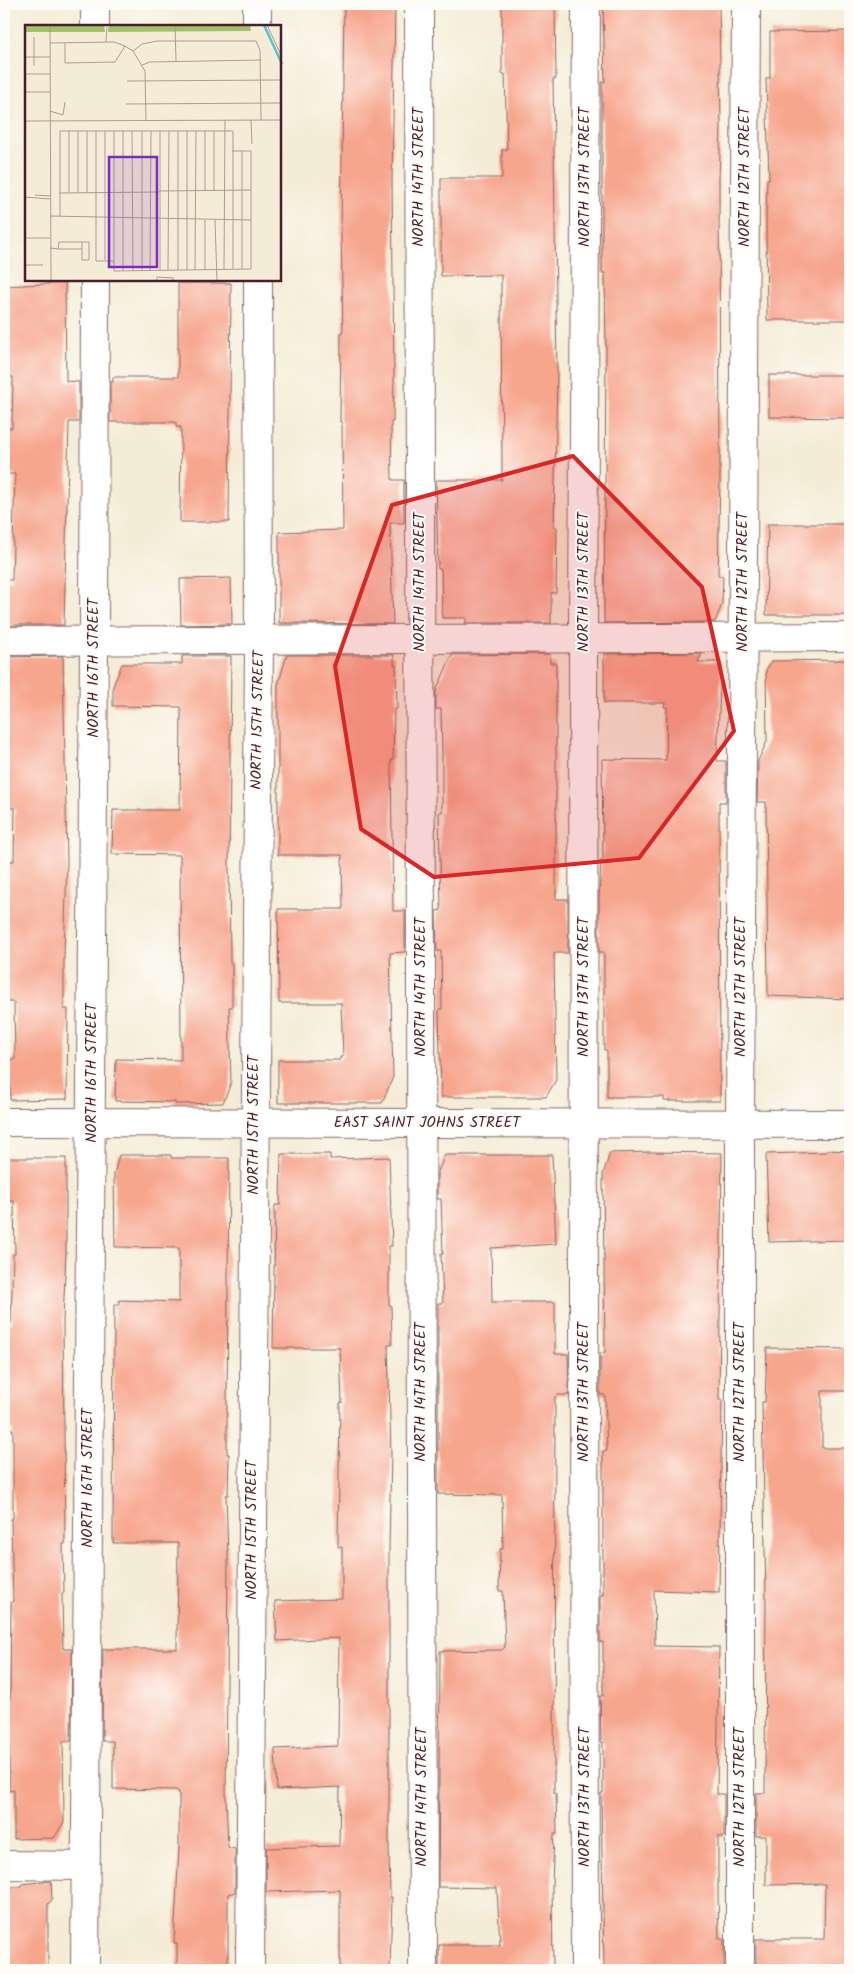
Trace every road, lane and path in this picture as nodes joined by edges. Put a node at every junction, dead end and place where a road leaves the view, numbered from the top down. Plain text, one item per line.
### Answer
1 (95, 4) edge
2 (257, 4) edge
3 (419, 4) edge
4 (586, 4) edge
5 (746, 4) edge
6 (95, 25) edge
7 (257, 25) edge
8 (95, 281) edge
9 (258, 281) edge
10 (850, 637) edge
11 (742, 638) junction
12 (420, 639) junction
13 (583, 639) junction
14 (259, 640) junction
15 (4, 641) edge
16 (94, 641) junction
17 (4, 1122) edge
18 (92, 1123) junction
19 (254, 1123) junction
20 (421, 1124) junction
21 (584, 1124) junction
22 (740, 1124) junction
23 (850, 1124) edge
24 (4, 1865) edge
25 (85, 1866) junction
26 (84, 1970) edge
27 (250, 1970) edge
28 (423, 1970) edge
29 (585, 1970) edge
30 (740, 1970) edge

1 - 6 lane
2 - 7 lane
3 - 12 lane, NORTH 14TH STREET
4 - 13 lane, NORTH 13TH STREET
5 - 11 lane, NORTH 12TH STREET
8 - 16 lane, NORTH 16TH STREET
9 - 14 lane, NORTH 15TH STREET
10 - 11 lane
11 - 13 lane
11 - 22 lane, NORTH 12TH STREET
12 - 13 lane
12 - 14 lane
12 - 20 lane, NORTH 14TH STREET
13 - 21 lane, NORTH 13TH STREET
14 - 16 lane
14 - 19 lane, NORTH 15TH STREET
15 - 16 lane
16 - 18 lane, NORTH 16TH STREET
17 - 18 lane, EAST SAINT JOHNS STREET
18 - 19 lane, EAST SAINT JOHNS STREET
18 - 25 lane, NORTH 16TH STREET
19 - 20 lane, EAST SAINT JOHNS STREET
19 - 27 lane, NORTH 15TH STREET
20 - 21 lane, EAST SAINT JOHNS STREET
20 - 28 lane, NORTH 14TH STREET
21 - 22 lane, EAST SAINT JOHNS STREET
21 - 29 lane, NORTH 13TH STREET
22 - 23 lane, EAST SAINT JOHNS STREET
22 - 30 lane, NORTH 12TH STREET
24 - 25 lane
25 - 26 lane, NORTH 16TH STREET

